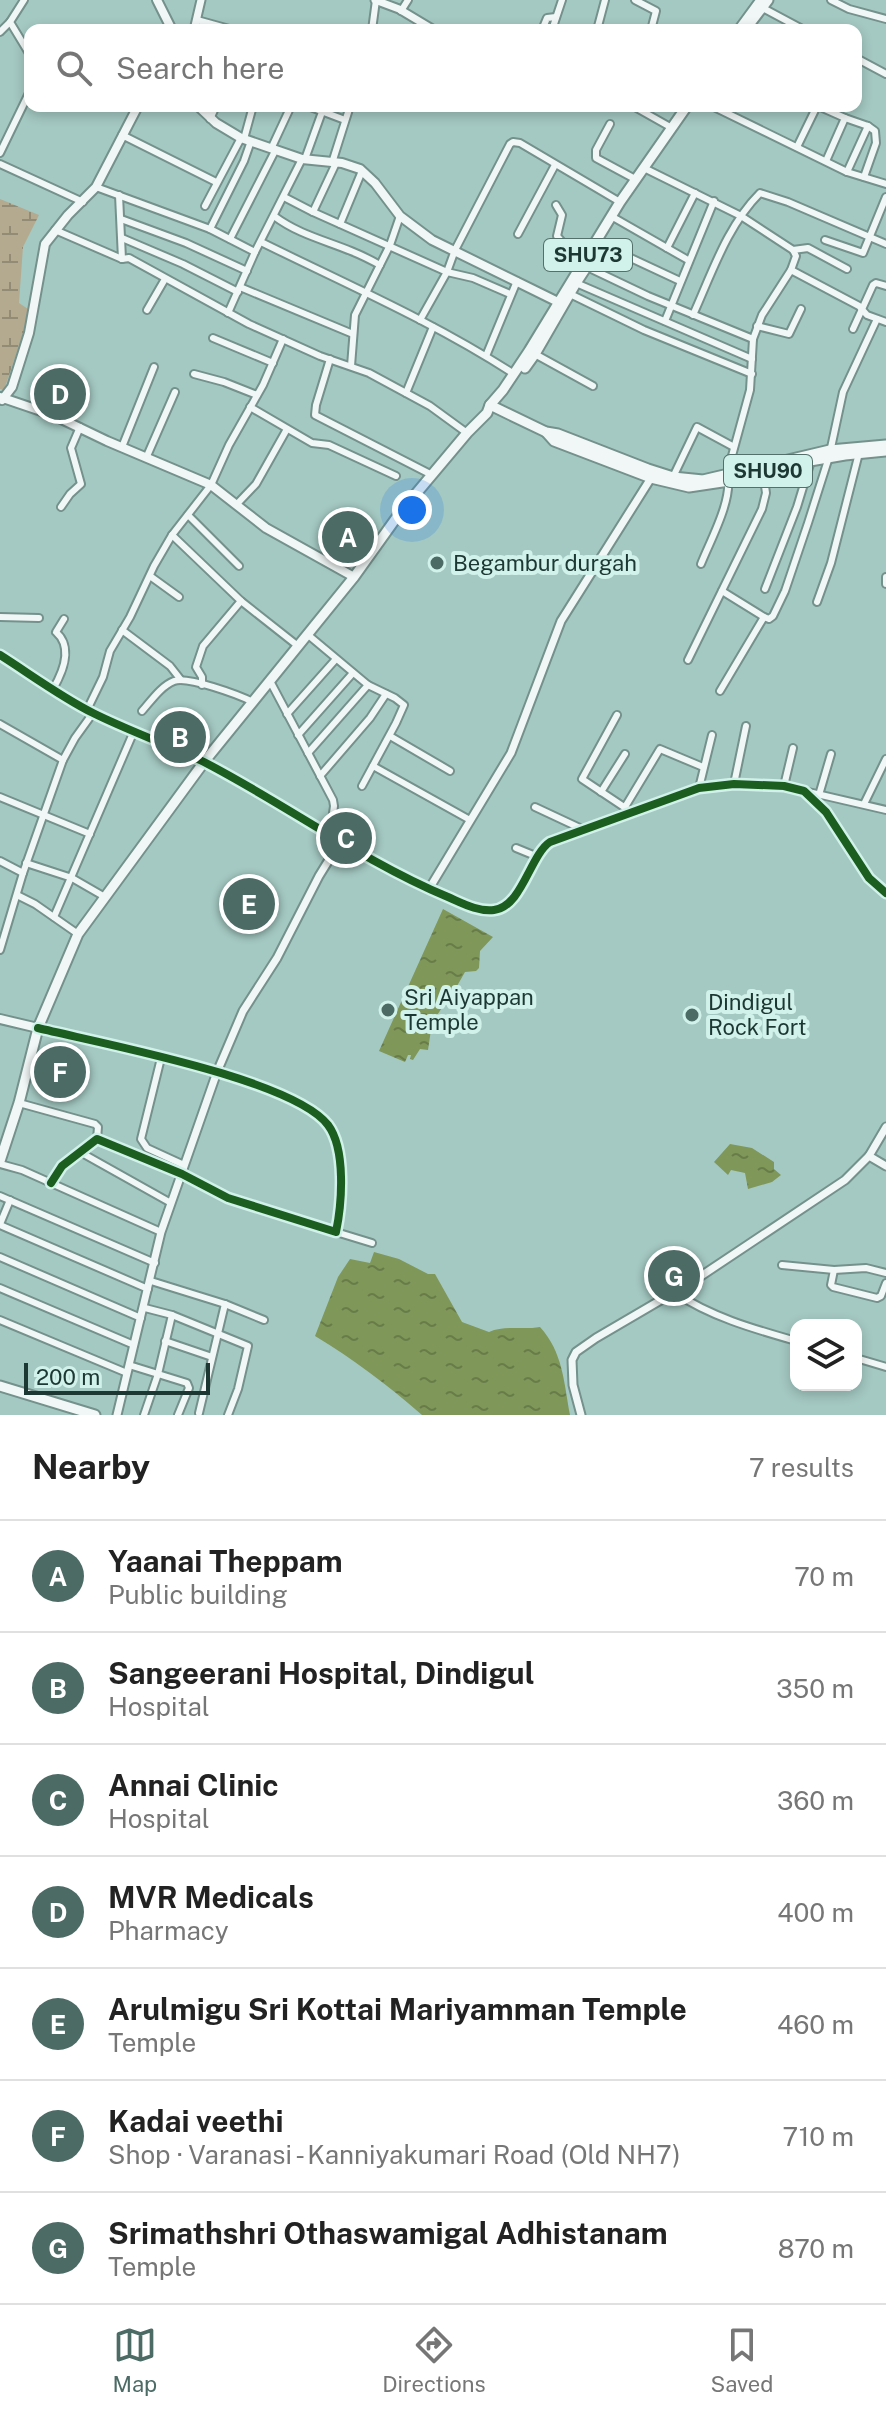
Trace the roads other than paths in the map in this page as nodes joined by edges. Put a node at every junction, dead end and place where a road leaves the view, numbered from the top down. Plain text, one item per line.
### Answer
1 (24, 0) edge
2 (157, 0) edge
3 (201, 0) edge
4 (376, 0) edge
5 (408, 0) edge
6 (562, 0) edge
7 (605, 0) edge
8 (635, 0) edge
9 (831, 0) edge
10 (762, 3) edge
11 (401, 11) junction
12 (556, 17) junction
13 (886, 19) edge
14 (197, 20) junction
15 (10, 22) junction
16 (169, 24) edge
17 (196, 24) edge
18 (211, 24) edge
19 (373, 24) edge
20 (424, 24) edge
21 (544, 24) edge
22 (554, 24) edge
23 (599, 24) edge
24 (653, 24) edge
25 (744, 24) edge
26 (749, 24) edge
27 (795, 24) edge
28 (0, 32) edge
29 (24, 45) edge
30 (862, 61) edge
31 (886, 74) edge
32 (24, 103) edge
33 (135, 112) edge
34 (204, 112) edge
35 (213, 112) edge
36 (252, 112) edge
37 (289, 112) edge
38 (322, 112) joint
39 (348, 112) edge
40 (644, 112) edge
41 (683, 112) edge
42 (690, 112) edge
43 (724, 112) edge
44 (815, 112) edge
45 (832, 112) edge
46 (845, 118) junction
47 (210, 119) junction
48 (345, 120) junction
49 (610, 124) dead end
50 (868, 126) junction
51 (672, 128) junction
52 (122, 135) junction
53 (245, 139) junction
54 (797, 147) junction
55 (273, 150) junction
56 (0, 153) edge
57 (303, 159) junction
58 (826, 161) junction
59 (334, 163) junction
60 (0, 164) edge
61 (555, 165) junction
62 (647, 169) junction
63 (362, 171) junction
64 (847, 172) junction
65 (864, 177) junction
66 (635, 179) junction
67 (216, 182) junction
68 (886, 184) edge
69 (96, 187) junction
70 (695, 193) junction
71 (119, 195) junction
72 (284, 197) junction
73 (886, 197) edge
74 (714, 201) junction
75 (83, 202) junction
76 (620, 202) junction
77 (556, 205) dead end
78 (205, 206) dead end
79 (313, 212) junction
80 (274, 216) junction
81 (400, 216) junction
82 (741, 216) junction
83 (613, 217) junction
84 (121, 219) junction
85 (340, 224) junction
86 (210, 229) junction
87 (55, 230) junction
88 (518, 234) dead end
89 (870, 237) junction
90 (122, 238) junction
91 (230, 239) junction
92 (825, 240) dead end
93 (261, 242) junction
94 (886, 244) edge
95 (390, 245) junction
96 (605, 246) dead end
97 (667, 248) junction
98 (455, 250) junction
99 (793, 250) junction
100 (255, 252) junction
101 (588, 254) junction
102 (122, 259) junction
103 (688, 260) junction
104 (380, 265) junction
105 (585, 266) junction
106 (847, 269) dead end
107 (791, 270) junction
108 (247, 271) junction
109 (447, 272) junction
110 (165, 279) junction
111 (517, 281) junction
112 (680, 281) junction
113 (574, 282) junction
114 (886, 286) edge
115 (239, 289) junction
116 (365, 292) junction
117 (568, 293) junction
118 (510, 294) junction
119 (558, 302) junction
120 (670, 305) junction
121 (801, 309) dead end
122 (147, 310) dead end
123 (863, 310) junction
124 (228, 313) junction
125 (693, 315) junction
126 (877, 319) junction
127 (420, 320) junction
128 (665, 321) junction
129 (886, 322) edge
130 (757, 326) junction
131 (433, 327) junction
132 (853, 329) dead end
133 (353, 334) junction
134 (213, 338) dead end
135 (283, 339) junction
136 (753, 339) junction
137 (532, 352) junction
138 (486, 356) junction
139 (330, 359) junction
140 (752, 359) junction
141 (273, 363) junction
142 (351, 366) junction
143 (154, 367) dead end
144 (194, 374) dead end
145 (514, 374) junction
146 (752, 374) junction
147 (593, 386) dead end
148 (175, 392) dead end
149 (406, 393) junction
150 (257, 395) junction
151 (505, 395) junction
152 (1, 399) edge
153 (250, 407) junction
154 (491, 409) junction
155 (507, 414) junction
156 (80, 427) junction
157 (337, 427) junction
158 (287, 429) junction
159 (546, 432) junction
160 (467, 433) junction
161 (329, 445) junction
162 (886, 445) edge
163 (122, 447) junction
164 (734, 447) junction
165 (886, 451) edge
166 (859, 453) junction
167 (829, 454) junction
168 (147, 456) junction
169 (812, 461) junction
170 (763, 472) junction
171 (432, 475) junction
172 (396, 476) dead end
173 (673, 477) junction
174 (651, 478) junction
175 (728, 478) junction
176 (211, 485) junction
177 (237, 504) junction
178 (61, 507) dead end
179 (188, 515) junction
180 (172, 535) junction
181 (701, 564) dead end
182 (239, 566) dead end
183 (150, 576) junction
184 (354, 577) junction
185 (886, 577) edge
186 (886, 584) edge
187 (765, 589) dead end
188 (722, 591) junction
189 (179, 597) dead end
190 (241, 601) junction
191 (817, 602) dead end
192 (0, 617) edge
193 (764, 617) junction
194 (39, 618) dead end
195 (64, 619) dead end
196 (122, 630) junction
197 (307, 634) junction
198 (298, 646) junction
199 (0, 655) edge
200 (336, 659) junction
201 (688, 660) dead end
202 (353, 673) junction
203 (181, 680) junction
204 (270, 681) junction
205 (202, 685) junction
206 (368, 685) junction
207 (53, 689) junction
208 (720, 691) dead end
209 (386, 694) junction
210 (253, 702) junction
211 (142, 711) dead end
212 (90, 712) junction
213 (287, 714) junction
214 (617, 715) dead end
215 (0, 724) edge
216 (746, 726) dead end
217 (134, 731) junction
218 (298, 735) junction
219 (712, 735) dead end
220 (390, 736) junction
221 (793, 748) dead end
222 (308, 753) junction
223 (625, 754) dead end
224 (831, 754) dead end
225 (886, 759) edge
226 (63, 760) junction
227 (204, 762) junction
228 (373, 766) junction
229 (703, 767) junction
230 (450, 771) dead end
231 (320, 776) junction
232 (734, 784) junction
233 (362, 786) dead end
234 (784, 786) junction
235 (699, 788) junction
236 (804, 791) junction
237 (601, 792) junction
238 (819, 795) junction
239 (0, 797) edge
240 (864, 804) junction
241 (535, 807) dead end
242 (625, 807) junction
243 (886, 810) edge
244 (633, 813) junction
245 (44, 814) junction
246 (470, 820) junction
247 (582, 829) junction
248 (90, 834) junction
249 (330, 835) junction
250 (340, 842) junction
251 (516, 848) dead end
252 (538, 857) junction
253 (0, 861) edge
254 (26, 863) junction
255 (23, 873) junction
256 (72, 878) junction
257 (429, 889) junction
258 (886, 893) edge
259 (17, 895) junction
260 (105, 897) junction
261 (54, 917) junction
262 (78, 934) junction
263 (0, 950) edge
264 (0, 1019) edge
265 (38, 1028) junction
266 (161, 1058) junction
267 (217, 1072) junction
268 (19, 1103) junction
269 (886, 1127) edge
270 (97, 1139) junction
271 (80, 1152) junction
272 (869, 1156) junction
273 (0, 1163) edge
274 (886, 1166) edge
275 (183, 1170) junction
276 (51, 1183) junction
277 (0, 1196) edge
278 (10, 1200) junction
279 (171, 1203) junction
280 (0, 1225) edge
281 (161, 1232) junction
282 (336, 1232) junction
283 (372, 1243) dead end
284 (0, 1257) edge
285 (155, 1263) junction
286 (782, 1265) dead end
287 (834, 1270) junction
288 (886, 1273) edge
289 (886, 1283) edge
290 (150, 1285) junction
291 (0, 1288) edge
292 (674, 1292) junction
293 (225, 1304) junction
294 (145, 1308) junction
295 (172, 1315) junction
296 (141, 1318) junction
297 (0, 1320) edge
298 (264, 1320) dead end
299 (218, 1332) junction
300 (790, 1339) edge
301 (165, 1341) junction
302 (134, 1345) junction
303 (212, 1357) junction
304 (862, 1360) edge
305 (886, 1367) edge
306 (128, 1369) junction
307 (158, 1374) junction
308 (0, 1388) edge
309 (199, 1413) edge
310 (79, 1415) edge
311 (95, 1415) edge
312 (117, 1415) edge
313 (144, 1415) edge
314 (178, 1415) edge
315 (228, 1415) edge
316 (581, 1415) edge

1 - 15 street
2 - 16 main road
3 - 14 street
4 - 11 street
4 - 19 street
5 - 11 street
6 - 12 street
7 - 23 street
8 - 24 street
9 - 13 street
10 - 25 main road
10 - 26 main road
10 - 27 street
11 - 20 street
12 - 21 street
12 - 22 street
14 - 17 street
14 - 18 street
15 - 28 street
15 - 29 street
30 - 31 street
32 - 56 street
33 - 52 main road
34 - 47 main road
35 - 47 street
36 - 53 street
37 - 55 street
38 - 48 street
38 - 57 street
39 - 48 street
40 - 51 street
41 - 51 main road, SHU73
42 - 62 main road
43 - 54 street
44 - 54 street
45 - 46 street
46 - 50 street
46 - 58 street
47 - 53 main road
48 - 59 street
49 - 66 street
50 - 64 street
50 - 65 street
51 - 62 main road, SHU73
52 - 67 street
52 - 69 main road
53 - 55 main road
53 - 67 street
53 - 86 street
54 - 58 street
55 - 57 main road
55 - 91 street
57 - 59 main road
57 - 72 street
58 - 64 street
59 - 63 main road
59 - 79 street
60 - 75 street
61 - 76 street
61 - 88 street
61 - 98 street
62 - 66 main road, SHU73
62 - 70 street
62 - 83 main road
63 - 81 main road
63 - 85 street
64 - 65 street
65 - 68 street
66 - 76 main road, SHU73
67 - 78 street
69 - 71 street
69 - 75 main road
70 - 74 street
70 - 97 street
71 - 84 street
71 - 86 street
72 - 79 street
72 - 80 street
73 - 89 street
74 - 82 street
74 - 103 street
75 - 87 main road
76 - 83 main road, SHU73
77 - 101 street
79 - 85 street
80 - 93 street
80 - 104 street
81 - 95 street
81 - 98 main road
82 - 89 street
82 - 99 street
82 - 125 street
83 - 97 street
83 - 101 main road, SHU73
83 - 105 main road
84 - 90 street
84 - 108 street
85 - 95 street
86 - 91 street
87 - 102 street
87 - 152 main road
89 - 92 street
89 - 94 street
90 - 102 street
90 - 115 street
91 - 100 street
93 - 100 street
93 - 116 street
95 - 104 street
95 - 109 street
96 - 112 street
97 - 103 street
98 - 109 street
98 - 111 main road
99 - 106 street
99 - 107 street
100 - 108 street
101 - 105 main road, SHU73
102 - 110 street
103 - 112 street
104 - 116 street
105 - 113 main road, SHU73
105 - 120 street
107 - 123 street
107 - 130 street
108 - 115 street
109 - 118 street
109 - 127 street
110 - 122 street
110 - 124 street
111 - 118 street
111 - 119 main road
112 - 120 street
113 - 117 main road, SHU73
113 - 128 street
114 - 123 street
115 - 124 street
115 - 133 street
116 - 127 street
116 - 133 street
117 - 119 main road, SHU73
117 - 137 main road
117 - 146 street
118 - 138 street
119 - 137 main road, SHU73
120 - 125 street
120 - 128 street
121 - 130 street
123 - 126 street
123 - 132 street
124 - 135 street
125 - 136 street
126 - 129 street
126 - 167 street
127 - 131 street
128 - 140 street
130 - 136 street
131 - 138 street
131 - 149 street
133 - 142 street
134 - 141 street
135 - 139 street
135 - 141 street
136 - 140 street
137 - 145 main road, SHU73
137 - 147 street
137 - 151 main road
138 - 145 street
139 - 142 street
139 - 157 street
140 - 146 street
141 - 150 street
142 - 149 street
143 - 163 street
144 - 150 street
145 - 154 main road, SHU73
146 - 164 street
148 - 168 street
149 - 160 street
150 - 153 street
151 - 154 main road
151 - 155 main road
152 - 156 main road
153 - 158 street
153 - 176 street
154 - 155 main road, SHU90
154 - 160 main road, SHU73
155 - 159 main road, SHU90
156 - 163 main road
156 - 178 street
157 - 161 street
157 - 171 street
158 - 161 street
158 - 177 street
159 - 173 main road
159 - 174 main road, SHU90
160 - 171 main road, SHU73
161 - 172 street
162 - 167 main road
163 - 168 main road
164 - 173 street
164 - 175 street
165 - 166 main road, SHU90
166 - 167 main road, SHU90
166 - 191 street
167 - 169 main road, SHU90
167 - 175 main road
167 - 193 street
168 - 176 main road
169 - 170 main road, SHU90
169 - 187 street
170 - 175 main road, SHU90
170 - 188 street
171 - 184 main road, SHU73
173 - 175 main road
174 - 175 main road, SHU90
174 - 246 street
175 - 181 street
176 - 177 main road
176 - 179 street
177 - 184 main road
179 - 180 street
179 - 182 street
180 - 183 street
180 - 190 street
183 - 189 street
183 - 196 street
184 - 197 main road, SHU73
185 - 186 street
188 - 193 street
188 - 201 street
190 - 198 street
190 - 205 street
192 - 194 street
193 - 208 street
195 - 207 street
196 - 203 street
196 - 212 street
197 - 198 main road, SHU73
197 - 200 street
198 - 204 main road, SHU73
199 - 207 street
200 - 202 street
200 - 213 street
202 - 206 street
202 - 218 street
203 - 205 street
203 - 211 street
204 - 210 main road, SHU73
204 - 213 street
205 - 210 street
206 - 209 street
206 - 222 street
207 - 212 street
209 - 220 street
209 - 231 street
210 - 227 main road, SHU73
212 - 217 street
212 - 226 street
213 - 218 street
214 - 237 street
215 - 226 street
216 - 232 street
217 - 227 street
217 - 248 street
218 - 222 street
219 - 229 street
220 - 228 street
220 - 230 street
221 - 234 street
222 - 231 street
223 - 237 street
224 - 238 street
225 - 240 street
226 - 245 street
227 - 249 street
227 - 260 main road, SHU73
228 - 233 street
228 - 246 street
229 - 235 street
229 - 242 street
231 - 249 street
232 - 234 street
232 - 235 street
234 - 236 street
235 - 244 street
236 - 238 street
236 - 258 street
237 - 242 street
238 - 240 street
239 - 245 street
240 - 243 street
241 - 247 street
242 - 244 street
244 - 247 street
245 - 248 street
245 - 254 street
246 - 257 street
247 - 252 street
248 - 256 street
249 - 250 street
250 - 257 street
250 - 267 street
251 - 252 street
252 - 257 street
253 - 255 street
254 - 255 street
254 - 256 street
255 - 259 street
256 - 260 street
256 - 261 street
259 - 261 street
259 - 263 street
260 - 262 main road, SHU73
261 - 262 street
262 - 265 main road, SHU73
264 - 265 main road
265 - 266 street
265 - 268 main road, SHU73
266 - 267 street
266 - 275 street
267 - 275 street
267 - 282 street
268 - 270 street
268 - 273 main road, SHU73
269 - 272 street
270 - 271 street
270 - 275 street
271 - 276 street
271 - 279 street
272 - 274 street
272 - 292 street
273 - 276 street
275 - 279 street
275 - 282 street
276 - 281 street
277 - 278 street
278 - 280 street
278 - 285 street
279 - 281 street
280 - 290 street
281 - 285 street
282 - 283 street
284 - 296 street
285 - 290 street
286 - 287 street
287 - 288 street
287 - 289 street
290 - 293 street
290 - 294 street
291 - 302 street
292 - 300 street
292 - 316 street
293 - 298 street
293 - 299 street
294 - 295 street
294 - 296 street
295 - 299 street
295 - 301 street
296 - 302 street
297 - 306 street
299 - 303 street
299 - 315 street
301 - 303 street
301 - 307 street
302 - 306 street
303 - 309 street
304 - 305 street
306 - 307 street
306 - 312 street
307 - 313 street
307 - 314 street
308 - 310 main road
308 - 311 main road

